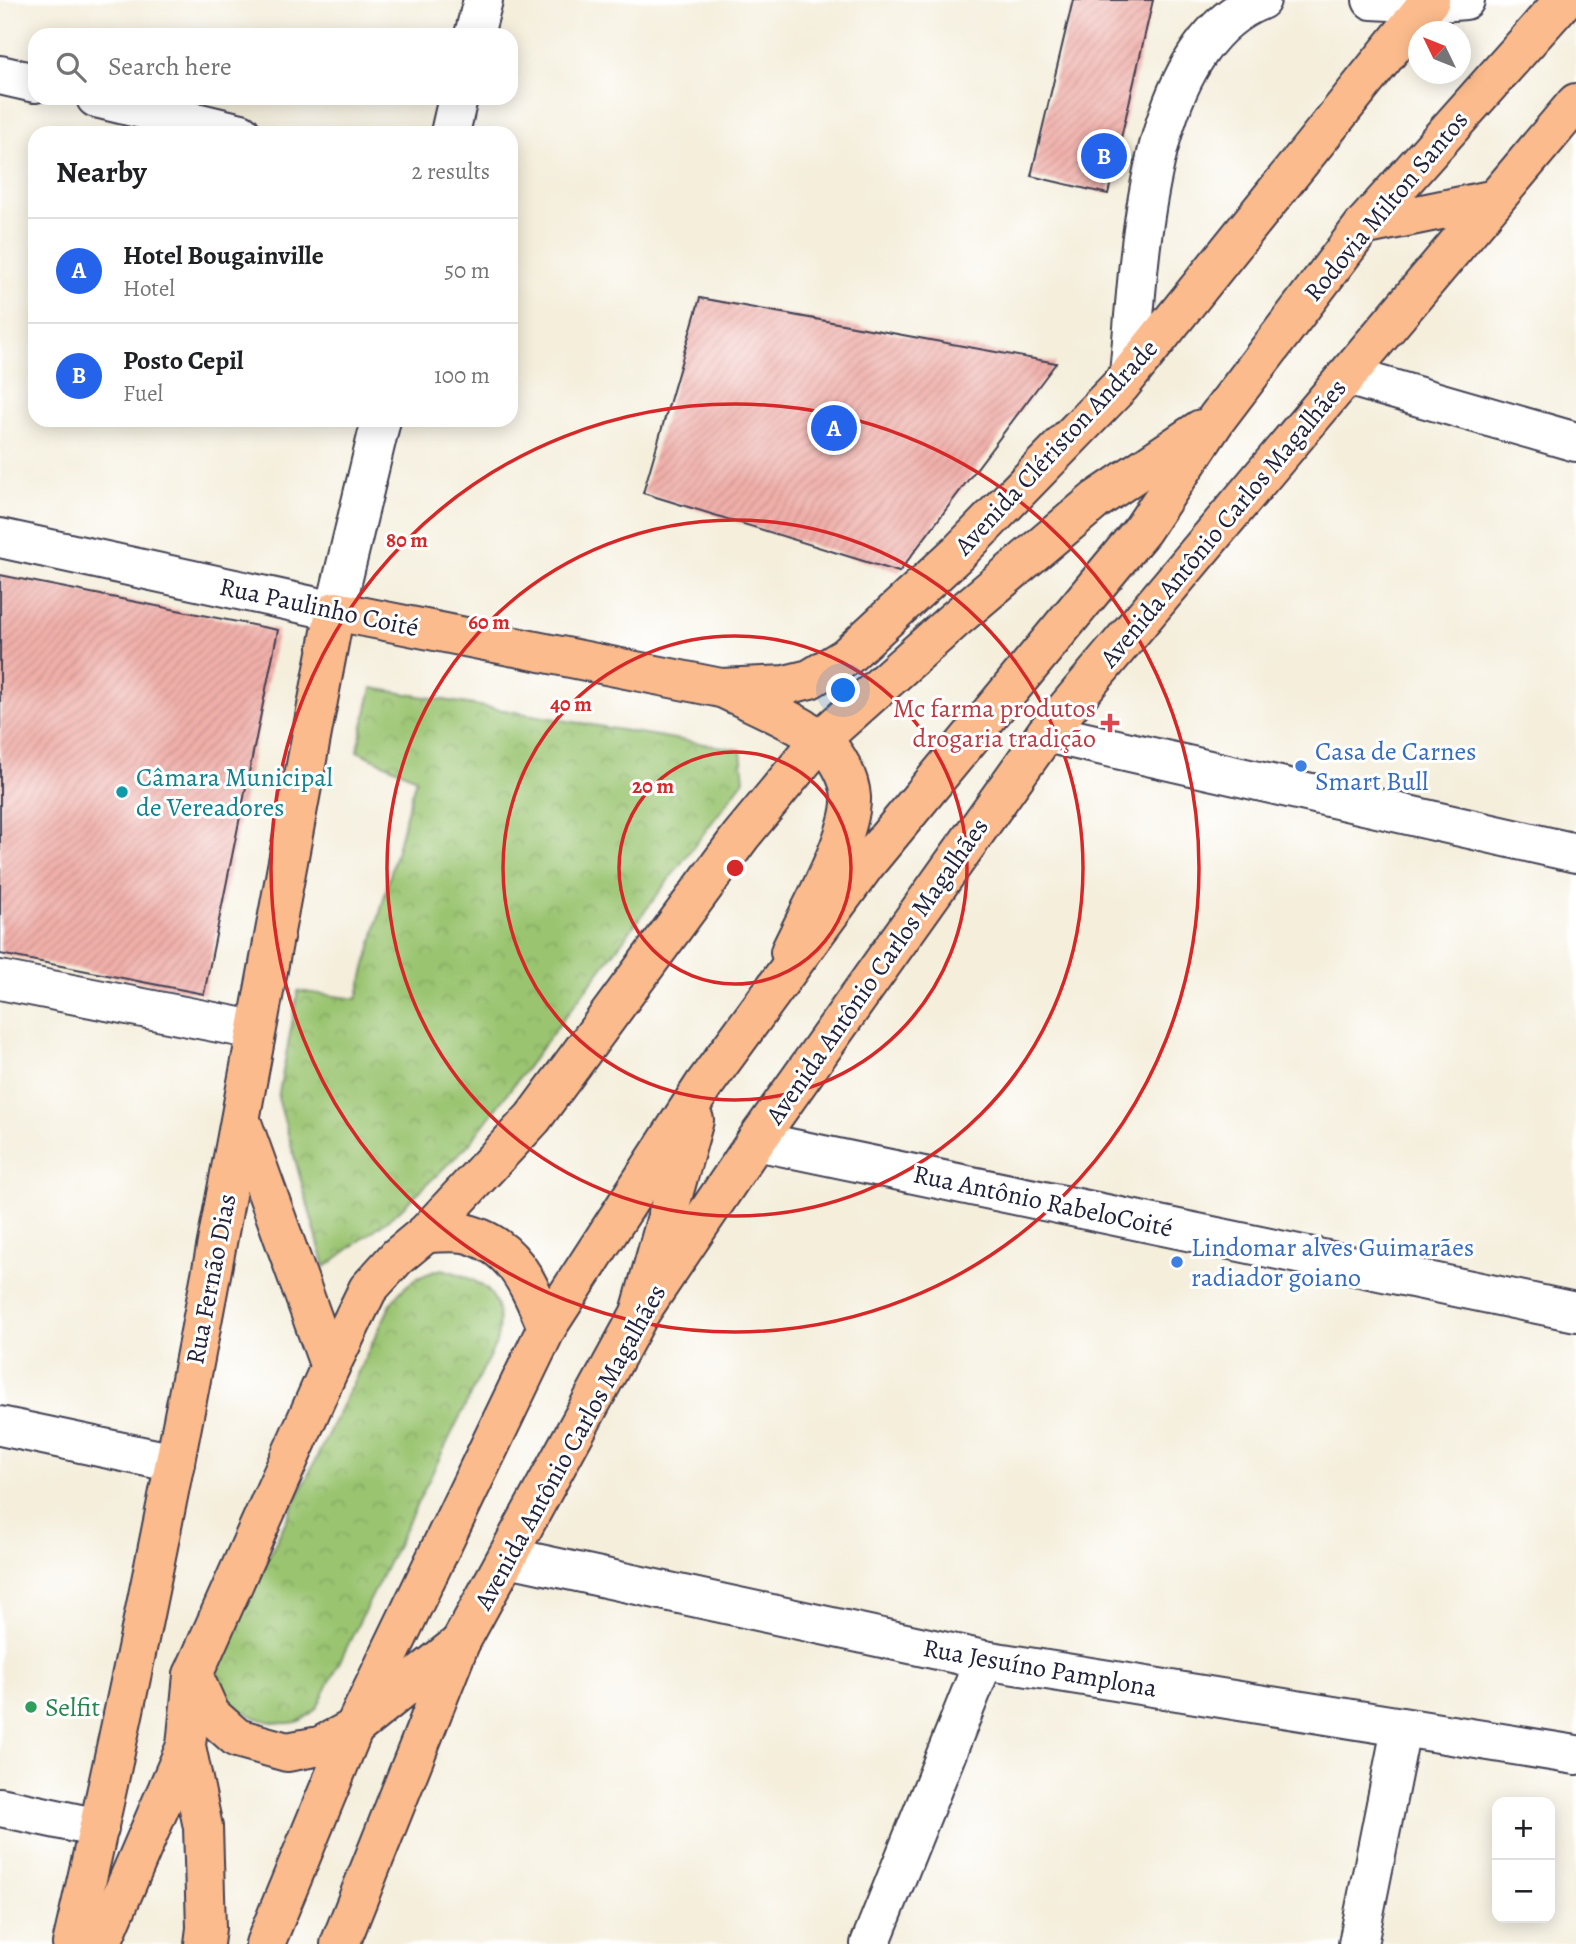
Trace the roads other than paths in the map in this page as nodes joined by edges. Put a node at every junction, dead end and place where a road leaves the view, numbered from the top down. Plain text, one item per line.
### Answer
1 (483, 0) edge
2 (1261, 0) edge
3 (1372, 0) edge
4 (1564, 0) edge
5 (1441, 1) edge
6 (476, 28) edge
7 (0, 75) edge
8 (28, 81) edge
9 (1576, 103) edge
10 (125, 105) edge
11 (456, 105) edge
12 (212, 126) edge
13 (452, 126) edge
14 (1495, 199) junction
15 (1363, 226) junction
16 (1129, 374) junction
17 (1347, 376) junction
18 (1217, 418) junction
19 (379, 427) edge
20 (1576, 442) edge
21 (0, 538) edge
22 (335, 611) junction
23 (721, 688) junction
24 (1046, 733) junction
25 (821, 740) junction
26 (1576, 853) edge
27 (0, 979) edge
28 (773, 989) junction
29 (255, 1030) junction
30 (704, 1085) junction
31 (242, 1123) junction
32 (756, 1141) junction
33 (426, 1233) junction
34 (1576, 1312) edge
35 (640, 1314) junction
36 (547, 1327) junction
37 (330, 1367) junction
38 (0, 1426) edge
39 (175, 1463) junction
40 (508, 1558) junction
41 (460, 1643) junction
42 (984, 1660) junction
43 (193, 1675) junction
44 (354, 1728) junction
45 (1401, 1728) junction
46 (186, 1746) junction
47 (1576, 1755) edge
48 (0, 1807) edge
49 (99, 1828) junction
50 (1365, 1940) edge
51 (72, 1944) edge
52 (101, 1944) edge
53 (204, 1944) edge
54 (265, 1944) edge
55 (340, 1944) edge
56 (870, 1944) edge

1 - 6 street
2 - 16 street
3 - 5 street
4 - 15 main road, Rodovia Milton Santos
5 - 16 main road, Avenida Clériston Andrade
7 - 8 street
9 - 14 main road, Avenida Antônio Carlos Magalhães
10 - 12 street
11 - 13 street
14 - 15 main road
14 - 17 main road, Avenida Antônio Carlos Magalhães
15 - 18 main road, Rodovia Milton Santos
16 - 23 main road, Avenida Clériston Andrade
17 - 20 street
17 - 24 main road, Avenida Antônio Carlos Magalhães
18 - 25 main road
18 - 28 main road
19 - 22 street
21 - 22 street, Rua Paulinho Coité
22 - 23 main road, Rua Paulinho Coité
22 - 29 main road, Rua Fernão Dias
23 - 25 main road
24 - 26 street
24 - 32 main road, Avenida Antônio Carlos Magalhães
25 - 28 main road
25 - 33 main road
27 - 29 street
28 - 30 main road
29 - 31 main road, Rua Fernão Dias
30 - 35 main road
30 - 36 main road
31 - 37 main road
31 - 39 main road, Rua Fernão Dias
32 - 34 street, Rua Antônio RabeloCoité
32 - 35 main road, Avenida Antônio Carlos Magalhães
33 - 36 main road
33 - 37 main road
35 - 40 main road, Avenida Antônio Carlos Magalhães
36 - 44 main road
37 - 43 main road
38 - 39 street
39 - 49 main road, Rua Fernão Dias
40 - 41 main road, Avenida Antônio Carlos Magalhães
40 - 42 street, Rua Jesuíno Pamplona
41 - 44 main road
41 - 55 main road, Avenida Antônio Carlos Magalhães
42 - 45 street, Rua Jesuíno Pamplona
42 - 56 street
43 - 44 main road
43 - 46 main road
44 - 54 main road
45 - 47 street, Rua Jesuíno Pamplona
45 - 50 street
46 - 52 main road
46 - 53 main road
48 - 49 street
49 - 51 main road, Rua Fernão Dias

